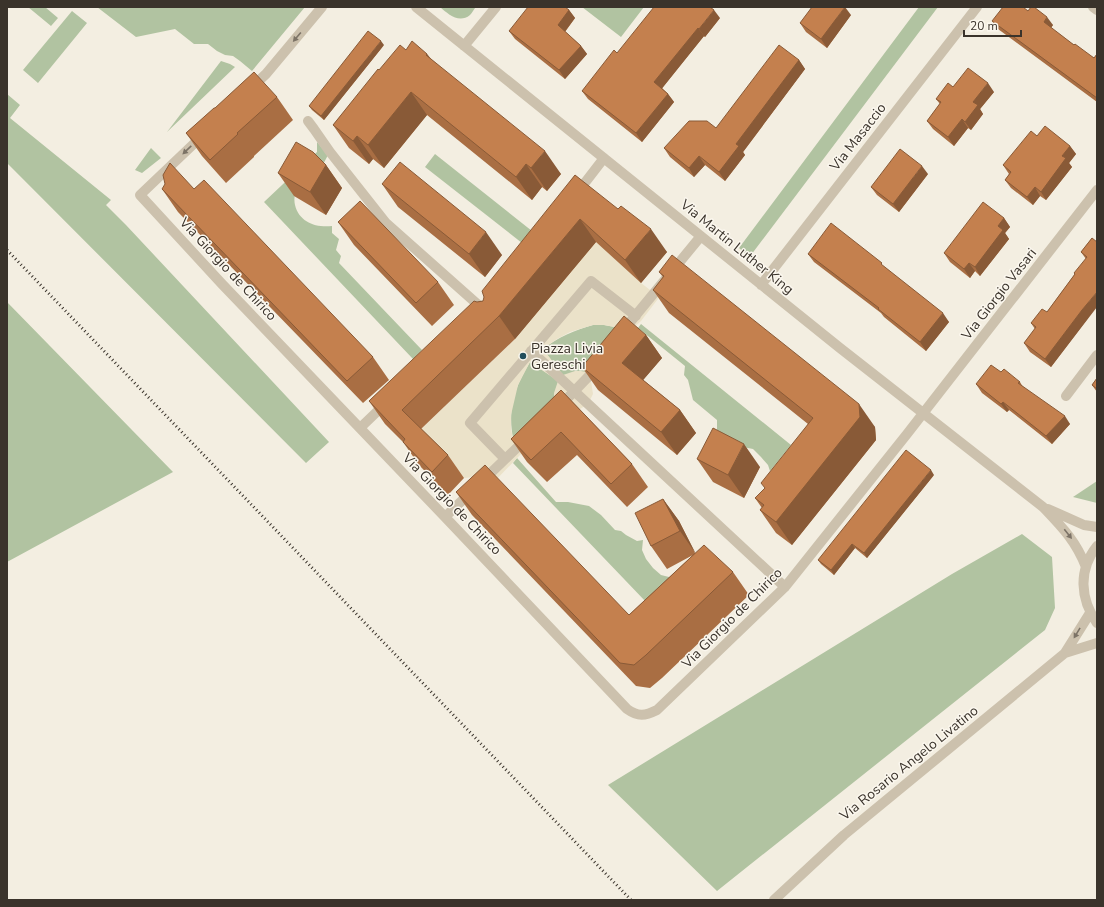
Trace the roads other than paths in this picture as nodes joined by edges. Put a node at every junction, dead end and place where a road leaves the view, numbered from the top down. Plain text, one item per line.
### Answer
1 (322, 7) edge
2 (416, 7) edge
3 (496, 7) edge
4 (977, 7) edge
5 (1093, 7) edge
6 (1097, 10) edge
7 (464, 46) junction
8 (246, 93) edge
9 (308, 121) dead end
10 (207, 131) edge
11 (604, 158) junction
12 (1097, 190) edge
13 (572, 199) edge
14 (701, 236) junction
15 (761, 285) junction
16 (484, 310) edge
17 (636, 316) junction
18 (615, 342) edge
19 (531, 351) junction
20 (1097, 355) edge
21 (601, 359) edge
22 (574, 391) junction
23 (1066, 396) dead end
24 (393, 397) edge
25 (923, 414) junction
26 (550, 416) edge
27 (360, 428) junction
28 (534, 431) edge
29 (505, 459) junction
30 (1042, 507) junction
31 (445, 517) junction
32 (1097, 527) edge
33 (1097, 546) edge
34 (1086, 567) junction
35 (785, 587) junction
36 (1090, 613) junction
37 (1097, 623) edge
38 (1097, 643) edge
39 (1065, 653) junction
40 (774, 900) edge

1 -> 8 street
2 - 7 street, Via Martin Luther King
3 - 7 street
4 - 15 street, Via Masaccio
5 - 6 street
7 - 11 street, Via Martin Luther King
9 - 16 street
10 -> 27 street, Via Giorgio de Chirico
11 - 13 street
11 - 14 street, Via Martin Luther King
12 - 25 street, Via Giorgio Vasari
14 - 15 street, Via Martin Luther King
14 - 17 street
15 - 25 street, Via Martin Luther King
17 - 18 street
17 - 19 street
19 - 22 street
19 - 29 street
20 - 23 street
21 - 22 street
22 - 26 street
22 - 35 street
24 - 27 street
25 - 30 street, Via Martin Luther King
25 - 35 street, Via Giorgio de Chirico
27 - 31 street, Via Giorgio de Chirico
28 - 29 street
29 - 31 street
30 - 32 street
30 -> 34 street
31 - 35 street, Via Giorgio de Chirico
33 - 34 street
34 - 36 street
36 - 37 street
36 -> 39 street, Via Rosario Angelo Livatino
38 - 39 street, Via Rosario Angelo Livatino
39 - 40 street, Via Rosario Angelo Livatino

